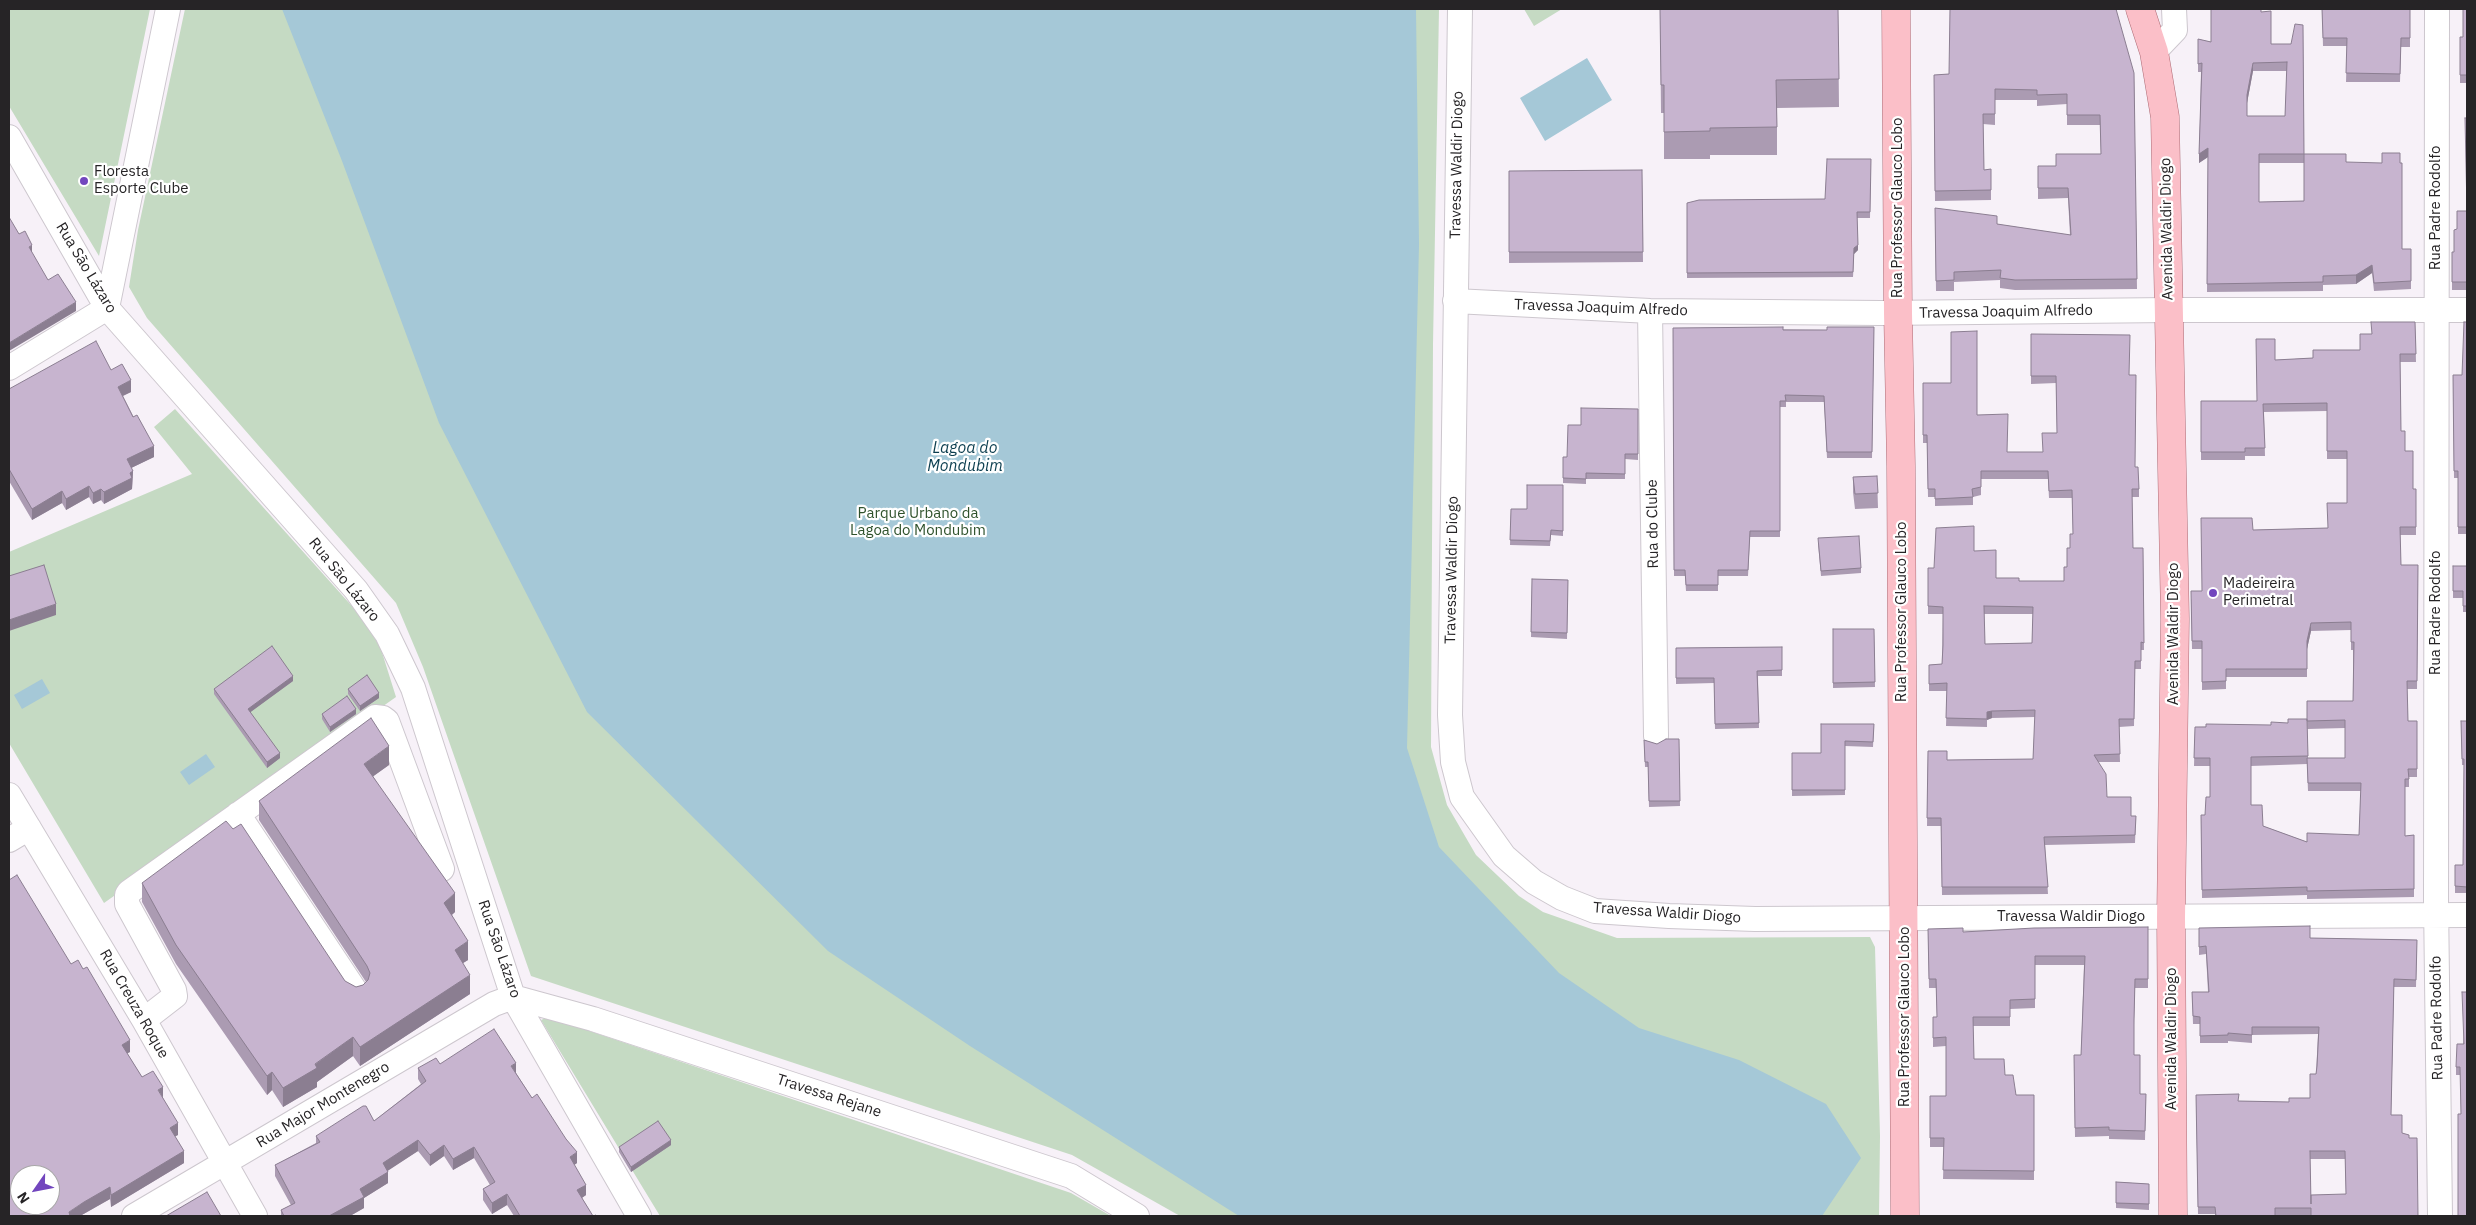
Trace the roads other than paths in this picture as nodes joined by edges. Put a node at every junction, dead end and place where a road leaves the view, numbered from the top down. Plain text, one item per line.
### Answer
1 (168, 9) edge
2 (1460, 9) edge
3 (1896, 9) edge
4 (2140, 9) edge
5 (2174, 9) edge
6 (2437, 9) edge
7 (2154, 52) junction
8 (9, 137) edge
9 (1455, 301) junction
10 (107, 308) junction
11 (2169, 310) junction
12 (2467, 310) edge
13 (1650, 311) junction
14 (2436, 311) junction
15 (1898, 313) junction
16 (9, 368) edge
17 (1656, 736) dead end
18 (9, 794) edge
19 (238, 814) junction
20 (29, 828) junction
21 (9, 840) edge
22 (442, 869) dead end
23 (2436, 915) junction
24 (2467, 915) edge
25 (1904, 917) junction
26 (2171, 917) junction
27 (356, 992) edge
28 (513, 997) junction
29 (144, 1020) junction
30 (224, 1164) junction
31 (134, 1216) edge
32 (255, 1216) edge
33 (640, 1216) edge
34 (1136, 1216) edge
35 (1905, 1216) edge
36 (2173, 1216) edge
37 (2440, 1216) edge

1 - 10 street
2 - 9 street, Travessa Waldir Diogo
3 - 15 main road, Rua Professor Glauco Lobo
4 - 7 main road, Avenida Waldir Diogo
5 - 7 street
6 - 14 street, Rua Padre Rodolfo
7 - 11 main road, Avenida Waldir Diogo
8 - 10 street, Rua São Lázaro
9 - 13 street, Travessa Joaquim Alfredo
9 - 25 street, Travessa Waldir Diogo
10 - 16 street
10 - 28 street, Rua São Lázaro
11 - 14 street, Travessa Joaquim Alfredo
11 - 15 street, Travessa Joaquim Alfredo
11 - 26 main road, Avenida Waldir Diogo
12 - 14 street, Travessa Joaquim Alfredo
13 - 15 street, Travessa Joaquim Alfredo
13 - 17 street, Rua do Clube
14 - 23 street, Rua Padre Rodolfo
15 - 25 main road, Rua Professor Glauco Lobo
18 - 20 street, Rua Creuza Roque
19 - 22 street
19 - 27 street
19 - 29 street
20 - 21 street
20 - 29 street, Rua Creuza Roque
23 - 24 street, Travessa Waldir Diogo
23 - 26 street, Travessa Waldir Diogo
23 - 37 street, Rua Padre Rodolfo
25 - 26 street, Travessa Waldir Diogo
25 - 35 main road, Rua Professor Glauco Lobo
26 - 36 main road, Avenida Waldir Diogo
28 - 30 street, Rua Major Montenegro
28 - 33 street, Rua São Lázaro
28 - 34 street, Travessa Rejane
29 - 30 street, Rua Creuza Roque
30 - 31 street, Rua Major Montenegro
30 - 32 street, Rua Creuza Roque

